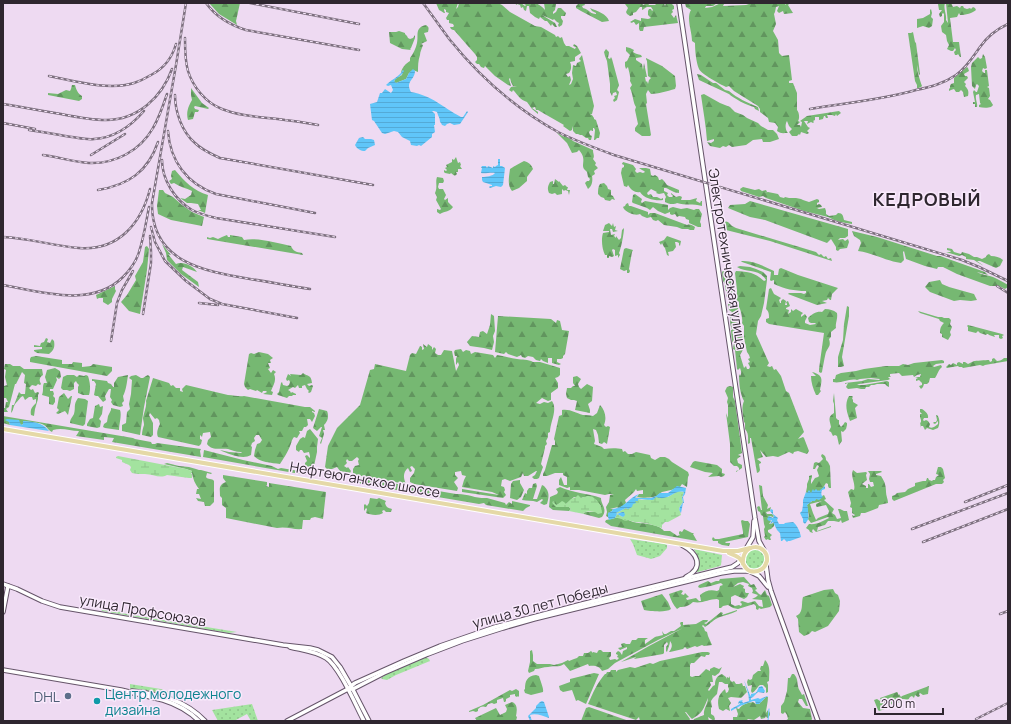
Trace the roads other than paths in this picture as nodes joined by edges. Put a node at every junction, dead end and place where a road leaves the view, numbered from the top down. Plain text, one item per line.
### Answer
1 (679, 3) edge
2 (3, 429) edge
3 (755, 518) junction
4 (680, 544) junction
5 (723, 551) junction
6 (765, 553) junction
7 (745, 555) junction
8 (766, 564) junction
9 (750, 571) junction
10 (682, 579) junction
11 (3, 584) edge
12 (8, 586) junction
13 (771, 591) junction
14 (3, 612) edge
15 (283, 645) junction
16 (3, 670) edge
17 (352, 687) junction
18 (348, 689) junction
19 (121, 690) junction
20 (199, 721) edge
21 (205, 721) edge
22 (287, 721) edge
23 (364, 721) edge
24 (369, 721) edge
25 (818, 721) edge

1 - 3 main road, Электротехническая улица
2 - 4 main road, Нефтеюганское шоссе
3 - 6 main road
3 - 7 main road
4 - 5 main road, Нефтеюганское шоссе
4 - 10 main road
5 - 7 main road
5 - 7 main road
6 - 7 main road
6 - 8 main road
7 - 9 main road
7 - 10 main road, улица 30 лет Победы
8 - 9 main road
8 - 13 main road
9 - 13 main road
9 - 17 main road, улица 30 лет Победы
10 - 17 main road, улица 30 лет Победы
11 - 12 main road, улица Профсоюзов
12 - 14 main road
12 - 15 main road, улица Профсоюзов
13 - 25 main road
15 - 17 main road, улица Профсоюзов
15 - 18 main road, улица Профсоюзов
16 - 19 main road
17 - 18 main road, улица 30 лет Победы
17 - 24 main road, улица Профсоюзов
18 - 22 main road, улица 30 лет Победы
18 - 23 main road, улица Профсоюзов
19 - 20 main road
19 - 21 main road

